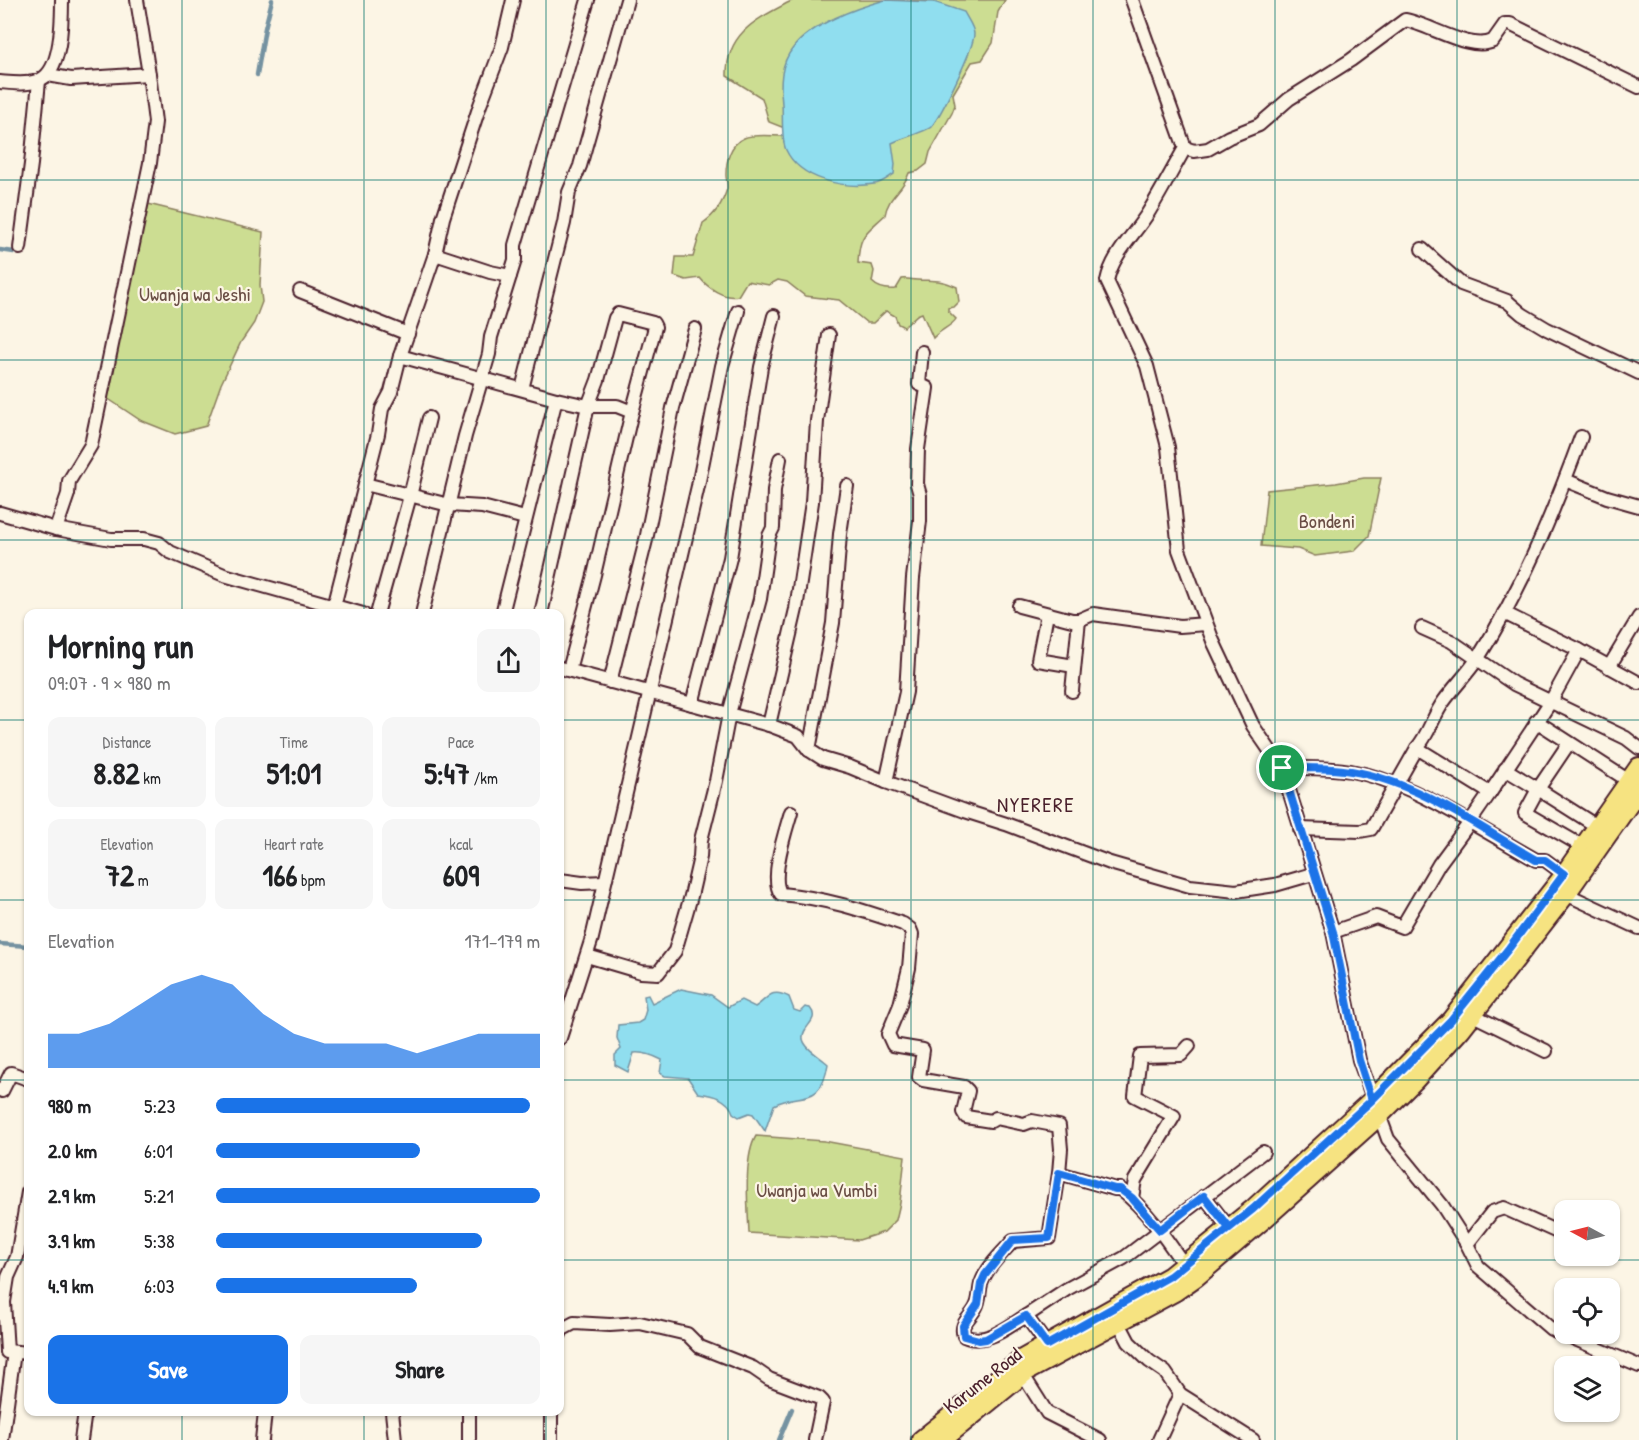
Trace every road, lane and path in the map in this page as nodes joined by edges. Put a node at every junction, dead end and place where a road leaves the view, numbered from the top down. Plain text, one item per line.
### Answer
1 (62, 0) edge
2 (137, 0) edge
3 (513, 0) edge
4 (588, 0) edge
5 (627, 0) edge
6 (1131, 0) edge
7 (149, 74) junction
8 (43, 78) junction
9 (0, 82) edge
10 (1639, 87) edge
11 (1185, 148) junction
12 (20, 248) dead end
13 (1422, 249) dead end
14 (435, 254) junction
15 (510, 276) junction
16 (300, 291) dead end
17 (738, 311) dead end
18 (774, 316) dead end
19 (695, 328) dead end
20 (408, 334) junction
21 (829, 335) dead end
22 (922, 352) dead end
23 (400, 356) junction
24 (1639, 373) edge
25 (482, 379) junction
26 (522, 389) junction
27 (556, 399) junction
28 (588, 406) junction
29 (632, 412) junction
30 (429, 418) dead end
31 (1581, 437) dead end
32 (780, 459) dead end
33 (1565, 480) junction
34 (365, 484) junction
35 (847, 486) dead end
36 (410, 496) junction
37 (449, 505) junction
38 (1639, 506) edge
39 (0, 513) edge
40 (525, 518) junction
41 (56, 529) junction
42 (1019, 606) dead end
43 (332, 609) edge
44 (377, 609) edge
45 (423, 609) edge
46 (502, 609) edge
47 (543, 609) edge
48 (1504, 612) junction
49 (1047, 614) junction
50 (1639, 617) edge
51 (1079, 620) junction
52 (1206, 624) junction
53 (1422, 628) dead end
54 (1579, 650) junction
55 (1478, 658) junction
56 (1074, 666) junction
57 (1609, 667) junction
58 (564, 669) edge
59 (610, 682) junction
60 (1639, 683) edge
61 (1072, 691) dead end
62 (648, 692) junction
63 (1551, 701) junction
64 (692, 704) junction
65 (729, 714) junction
66 (1536, 721) junction
67 (769, 725) junction
68 (1569, 744) junction
69 (1417, 748) junction
70 (1639, 748) edge
71 (809, 750) junction
72 (1282, 768) junction
73 (1505, 769) junction
74 (1636, 779) edge
75 (886, 782) junction
76 (1397, 784) junction
77 (1538, 789) junction
78 (1490, 793) junction
79 (791, 812) dead end
80 (1632, 812) edge
81 (1470, 822) junction
82 (1598, 826) junction
83 (1300, 828) junction
84 (1582, 846) junction
85 (1313, 874) junction
86 (1564, 874) junction
87 (564, 881) edge
88 (604, 882) junction
89 (1566, 894) junction
90 (1639, 928) edge
91 (1333, 932) junction
92 (587, 956) junction
93 (1473, 1015) junction
94 (564, 1026) edge
95 (1190, 1046) dead end
96 (1546, 1051) dead end
97 (24, 1078) edge
98 (0, 1090) edge
99 (1376, 1107) junction
100 (1263, 1152) dead end
101 (1059, 1173) junction
102 (1204, 1196) junction
103 (1132, 1198) junction
104 (24, 1216) edge
105 (1229, 1228) junction
106 (1160, 1230) junction
107 (1554, 1231) edge
108 (1467, 1244) junction
109 (1184, 1265) junction
110 (1026, 1316) junction
111 (1118, 1321) junction
112 (564, 1328) edge
113 (1047, 1345) junction
114 (7, 1352) edge
115 (24, 1353) edge
116 (1639, 1366) edge
117 (1023, 1375) junction
118 (1180, 1394) junction
119 (84, 1416) edge
120 (264, 1416) edge
121 (392, 1416) edge
122 (469, 1416) edge
123 (551, 1416) edge
124 (2, 1440) edge
125 (81, 1440) edge
126 (261, 1440) edge
127 (395, 1440) edge
128 (469, 1440) edge
129 (550, 1440) edge
130 (815, 1440) edge
131 (921, 1440) edge
132 (942, 1440) edge
133 (1100, 1440) edge
134 (1159, 1440) edge
135 (1253, 1440) edge

1 - 8 street
2 - 7 street
3 - 14 street
4 - 15 street
5 - 26 street
6 - 11 street
7 - 8 street
7 - 41 street
8 - 9 street
8 - 12 street
10 - 11 street
11 - 52 street
13 - 24 street
14 - 15 street
14 - 20 street
15 - 25 street
16 - 20 street
17 - 62 street
18 - 64 street
19 - 59 street
20 - 23 street
21 - 67 street
22 - 75 street
23 - 25 street
23 - 34 street
25 - 26 street
25 - 37 street
26 - 27 street
27 - 28 street
27 - 40 street
28 - 29 street
28 - 29 street
28 - 47 street
29 - 58 street
30 - 36 street
31 - 33 street
32 - 65 street
33 - 38 street
33 - 48 street
34 - 36 street
34 - 43 street
35 - 71 street
36 - 37 street
36 - 44 street
37 - 40 street
37 - 45 street
39 - 41 street
40 - 46 street
41 - 43 street
42 - 49 street
48 - 54 street
48 - 55 street
49 - 51 street
49 - 56 street
50 - 57 street
51 - 52 street
51 - 56 street
52 - 72 street
53 - 55 street
54 - 57 street
54 - 63 street
55 - 63 street
55 - 69 street
56 - 61 street
57 - 60 street
58 - 59 street
59 - 62 street
62 - 64 street
62 - 88 street
63 - 66 street
63 - 70 street
64 - 65 street
65 - 67 street
65 - 92 street
66 - 68 street
66 - 73 street
67 - 71 street
68 - 74 street
68 - 77 street
69 - 76 street
69 - 78 street
71 - 75 street
72 - 76 street
72 - 83 street
73 - 77 street
73 - 78 street
74 - 80 main road, Karume Road
74 - 82 main road
75 - 85 street
76 - 81 street
76 - 83 street
77 - 82 street
77 - 84 street
78 - 81 street
79 - 101 street
80 - 89 main road, Karume Road
81 - 86 street
81 - 91 street
82 - 84 main road
83 - 85 street
84 - 86 main road
85 - 91 street
86 - 99 main road
87 - 88 street
88 - 92 street
89 - 90 street
89 - 93 main road, Karume Road
91 - 99 street
92 - 94 street
93 - 96 street
93 - 99 main road, Karume Road
95 - 103 street
97 - 98 street
99 - 105 main road
99 - 108 street
99 - 111 main road, Karume Road
100 - 102 street
101 - 103 street
101 - 110 street
102 - 105 street
102 - 106 street
103 - 106 street
104 - 114 street
105 - 109 main road
106 - 109 street
106 - 110 street
107 - 108 street
108 - 116 street
109 - 113 main road
110 - 113 street
111 - 117 main road, Karume Road
111 - 118 street
112 - 130 street
113 - 131 main road
114 - 115 street
114 - 124 street
117 - 132 main road, Karume Road
117 - 133 street
118 - 134 street
118 - 135 street
119 - 125 street
120 - 126 street
121 - 127 street
122 - 128 street
123 - 129 street

